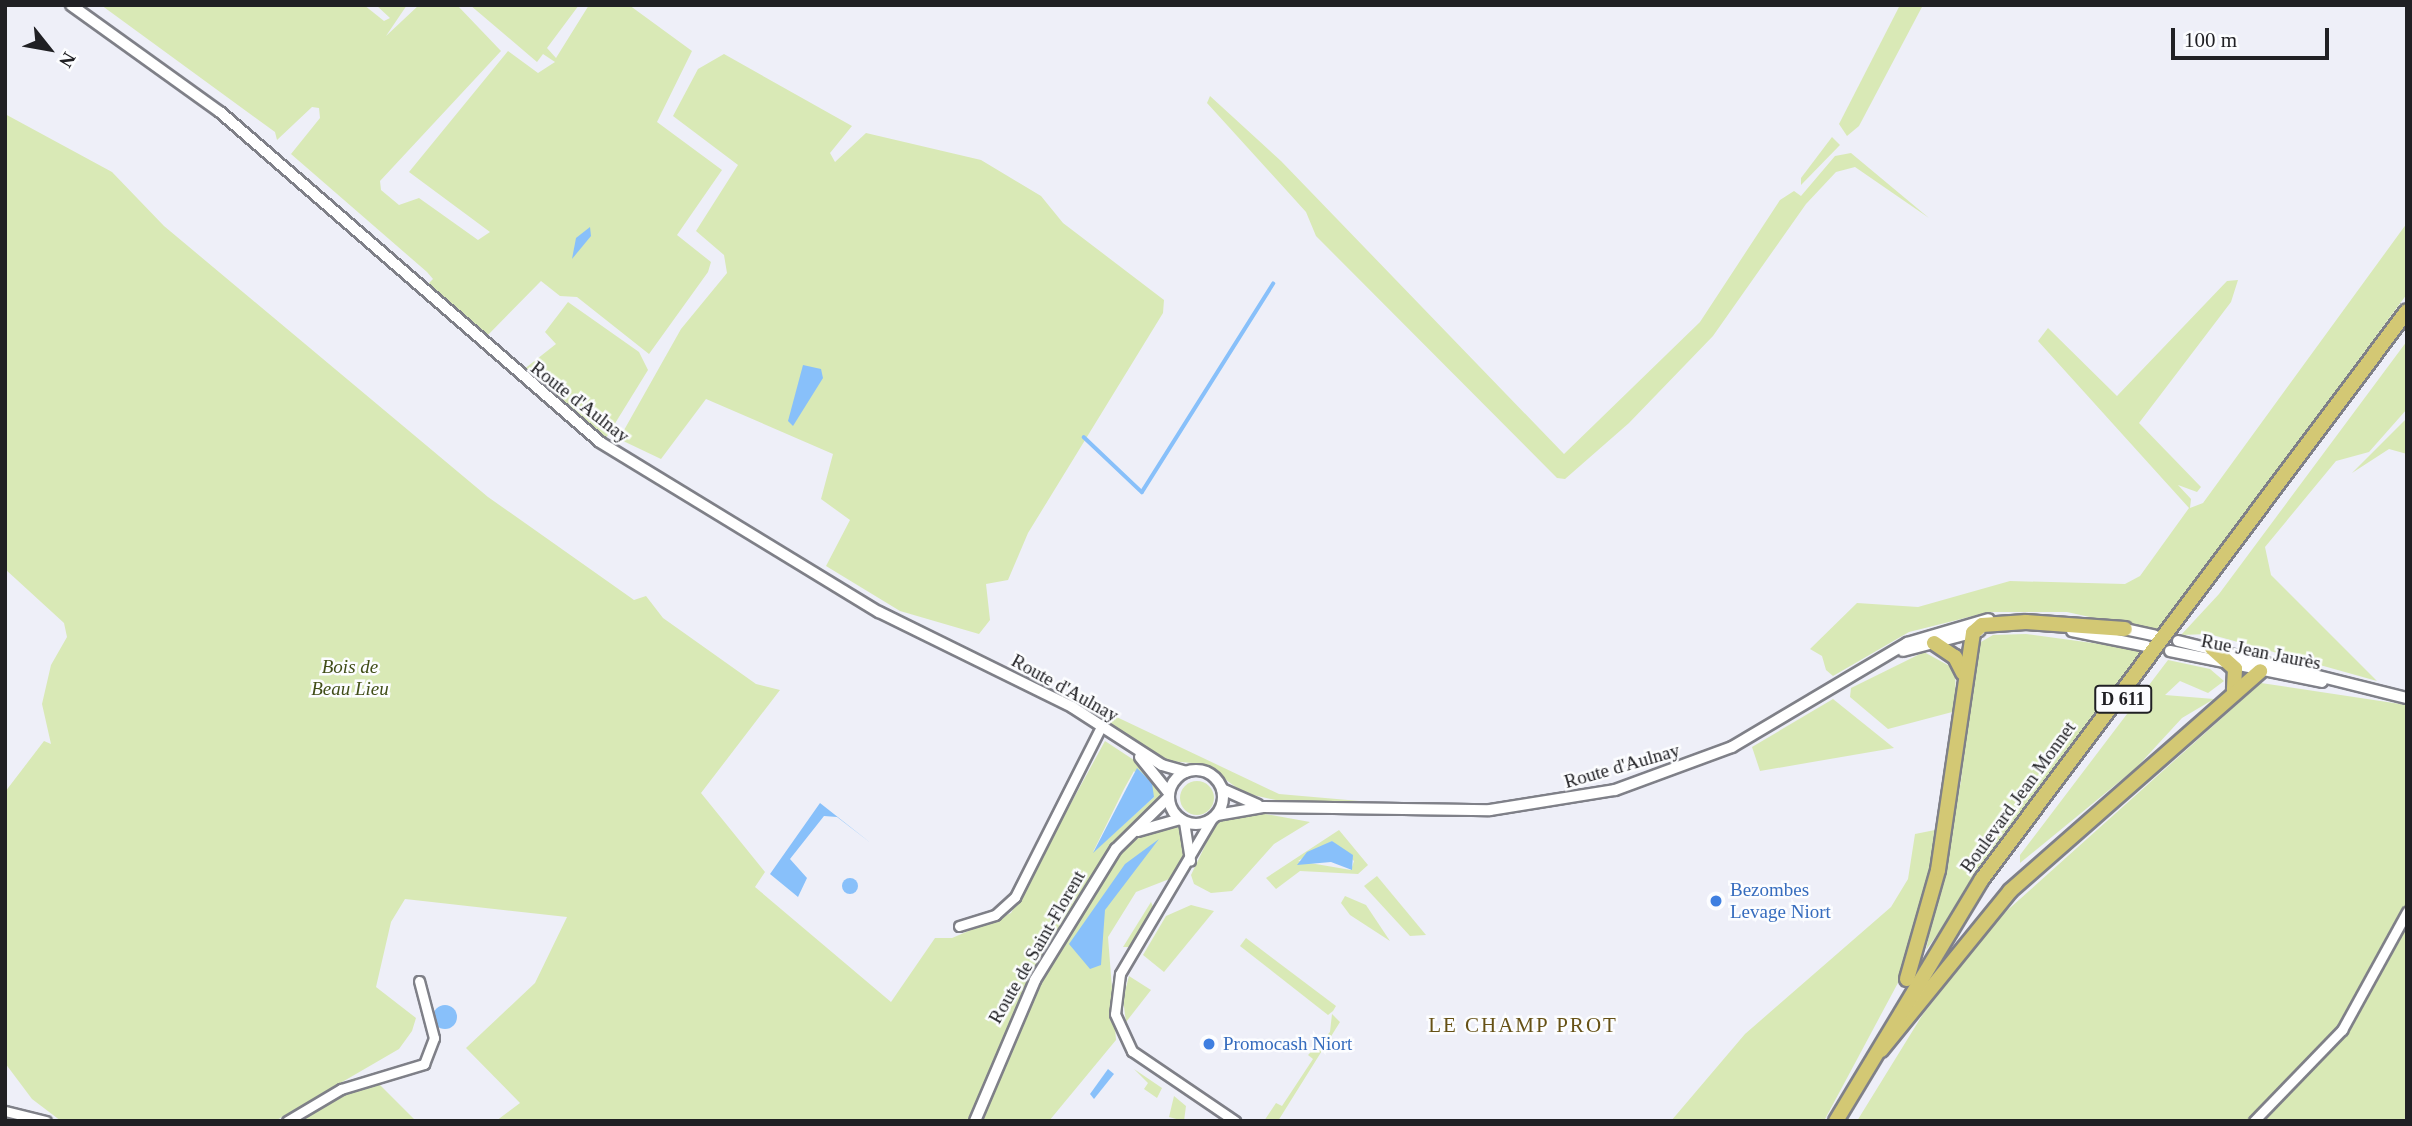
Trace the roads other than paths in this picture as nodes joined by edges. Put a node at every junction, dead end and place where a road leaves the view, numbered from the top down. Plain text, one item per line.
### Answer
1 (71, 5) edge
2 (2407, 305) edge
3 (2407, 310) edge
4 (2407, 322) edge
5 (2374, 353) junction
6 (2125, 629) junction
7 (1973, 633) junction
8 (2154, 635) dead end
9 (2178, 640) dead end
10 (1934, 643) junction
11 (2146, 646) dead end
12 (2212, 648) junction
13 (2170, 651) dead end
14 (1890, 654) junction
15 (2233, 665) junction
16 (2260, 671) junction
17 (1964, 676) junction
18 (2346, 684) junction
19 (2234, 690) junction
20 (2407, 698) edge
21 (1102, 725) junction
22 (1126, 742) junction
23 (1186, 772) junction
24 (1222, 789) junction
25 (1169, 795) junction
26 (1264, 807) junction
27 (1214, 818) junction
28 (1182, 820) junction
29 (1126, 837) junction
30 (1190, 863) junction
31 (2407, 912) edge
32 (960, 926) dead end
33 (419, 981) dead end
34 (1882, 1043) junction
35 (5, 1111) edge
36 (46, 1121) edge
37 (287, 1121) edge
38 (975, 1121) edge
39 (1235, 1121) edge
40 (1836, 1121) edge
41 (1844, 1121) edge
42 (2254, 1121) edge

1 - 21 street, Route d'Aulnay
2 - 5 main road
3 - 5 main road, Boulevard Jean Monnet / D 611
4 - 34 main road, Boulevard Jean Monnet / D 611
5 - 34 main road, Boulevard Jean Monnet / D 611
6 - 7 main road
6 - 8 street
6 - 14 street
7 - 10 street
7 - 11 street
7 - 17 main road
9 - 12 street, Rue Jean Jaurès
10 - 14 street
10 - 17 main road
12 - 15 main road
12 - 18 street, Rue Jean Jaurès
13 - 15 street, Rue Jean Jaurès
14 - 26 street, Route d'Aulnay
15 - 16 street, Rue Jean Jaurès
15 - 19 main road
16 - 18 street, Rue Jean Jaurès
16 - 19 main road
17 - 34 main road
18 - 20 street, Rue Jean Jaurès
19 - 34 main road
21 - 22 street, Route d'Aulnay
21 - 32 street
22 - 23 street, Route d'Aulnay
22 - 25 street, Route d'Aulnay
23 - 24 street
23 - 25 street
24 - 26 street, Route d'Aulnay
24 - 27 street
25 - 28 street
25 - 29 street, Route de Saint-Florent
26 - 27 street, Route d'Aulnay
27 - 28 street
27 - 30 street
28 - 29 street
28 - 30 street
29 - 38 street, Route de Saint-Florent
30 - 39 street
31 - 42 street
33 - 37 street
34 - 40 main road, Boulevard Jean Monnet / D 611
34 - 41 main road, Boulevard Jean Monnet / D 611
35 - 36 street

